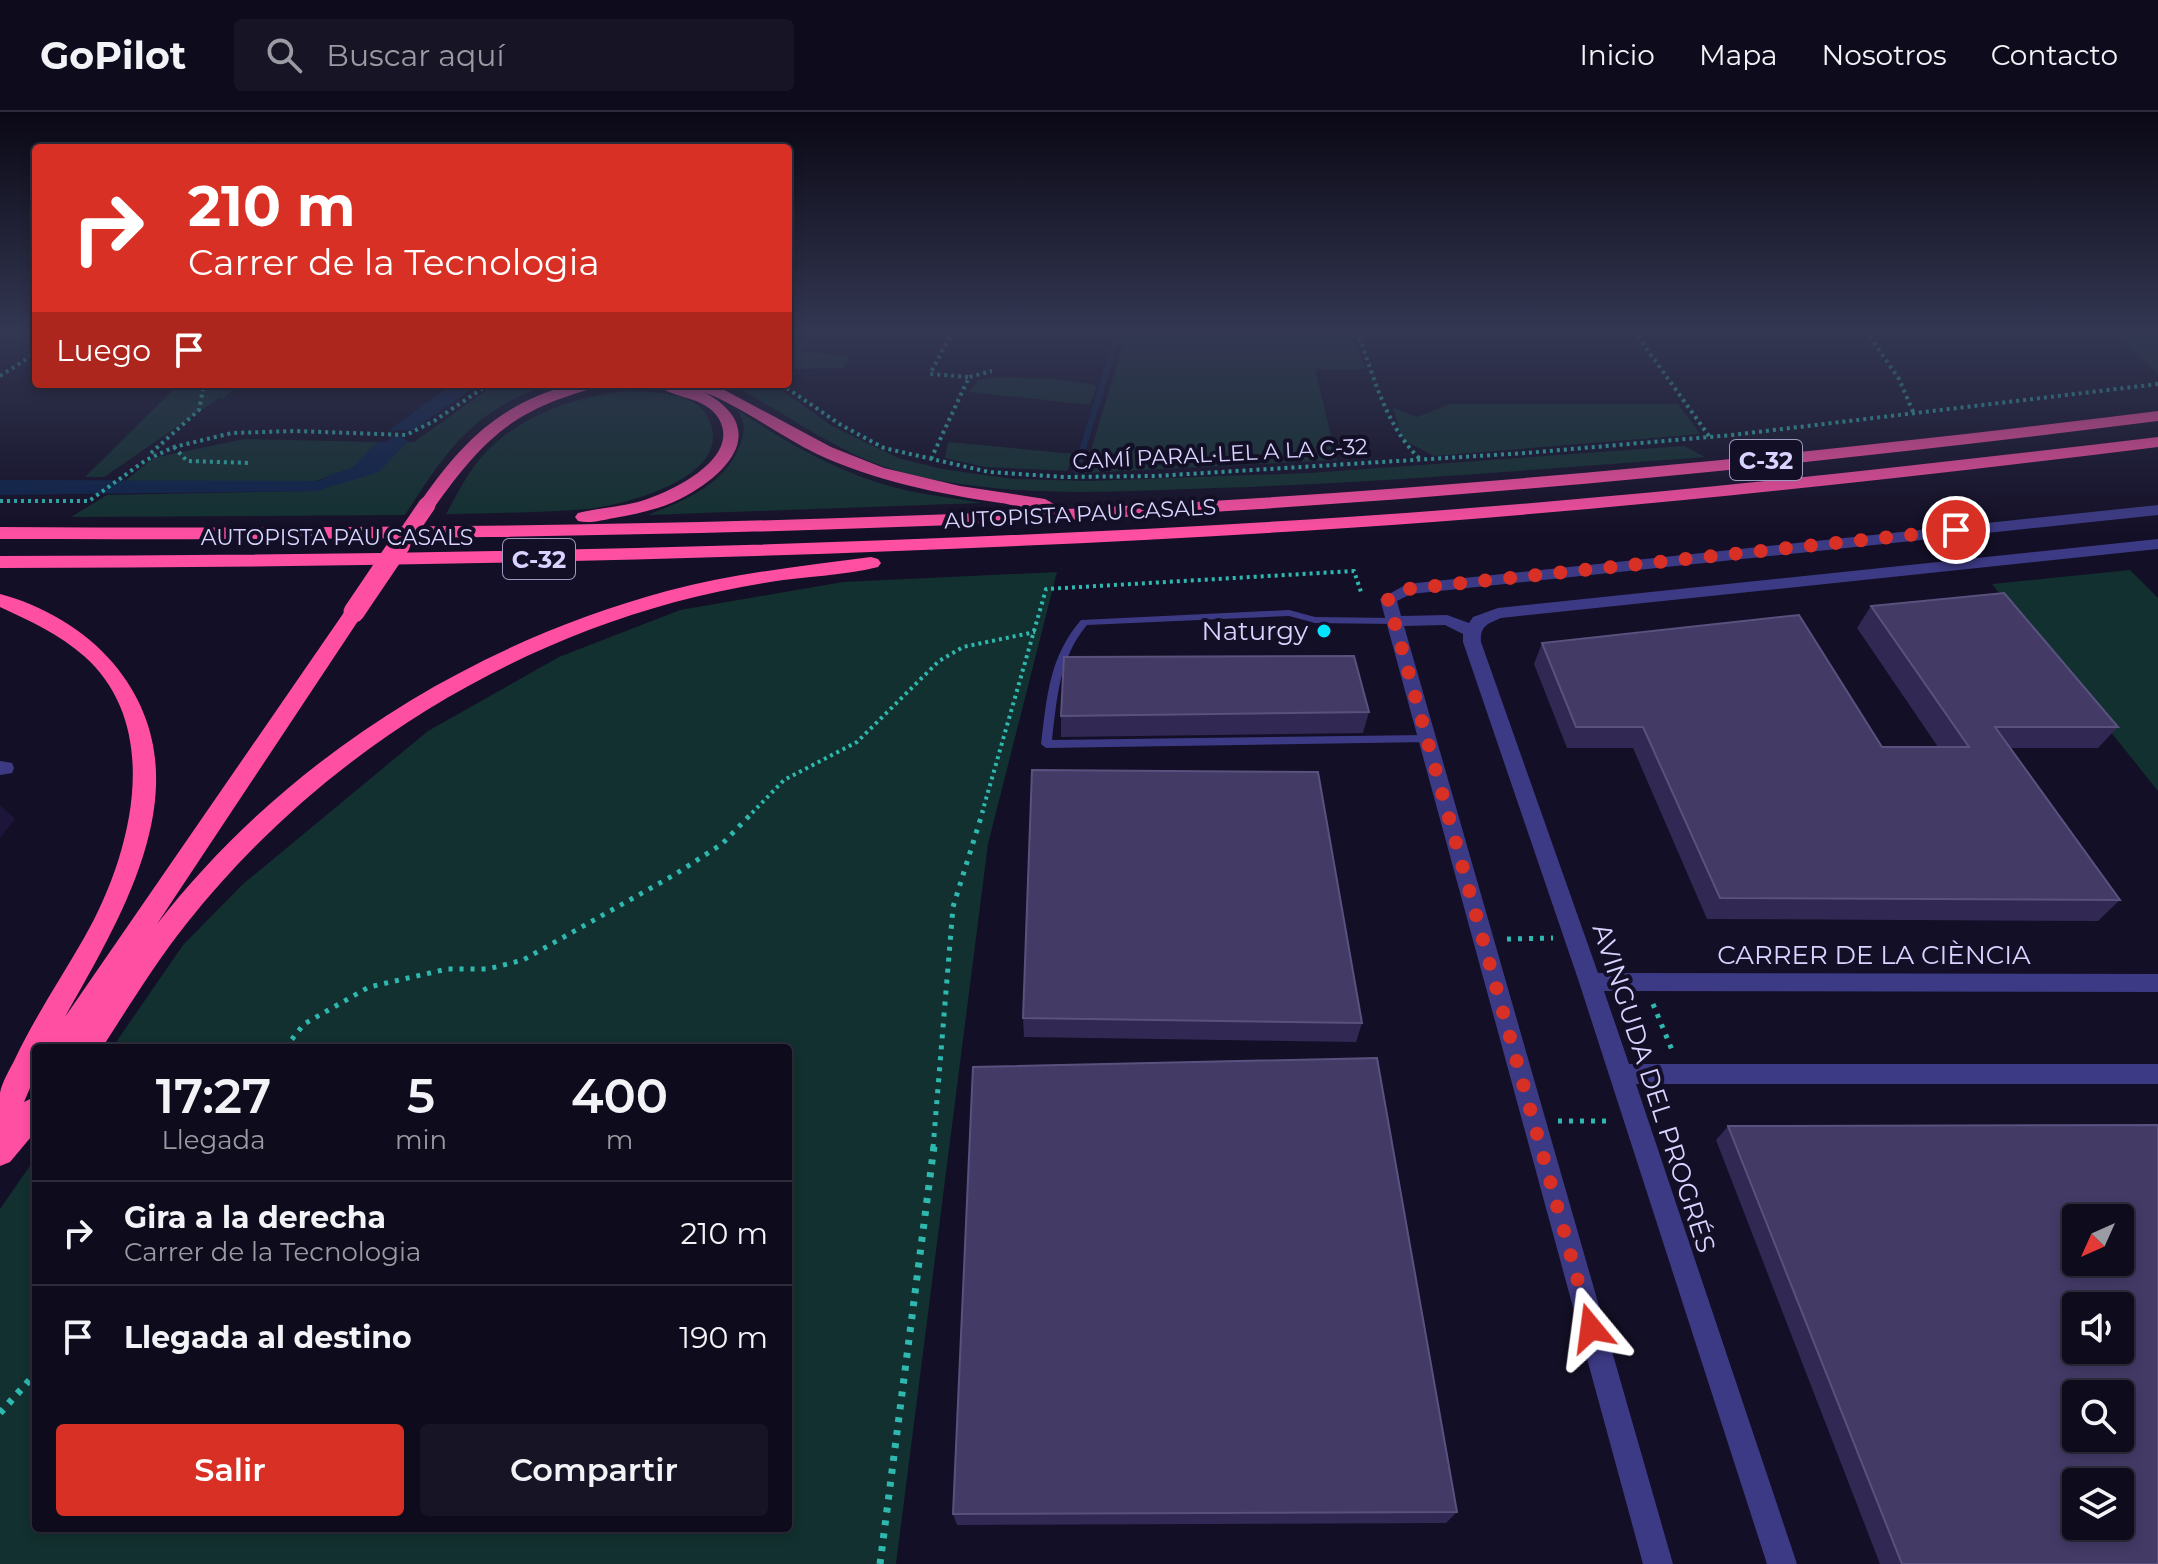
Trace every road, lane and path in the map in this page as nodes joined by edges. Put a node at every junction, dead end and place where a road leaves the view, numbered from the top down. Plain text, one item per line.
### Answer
1 (201, 399) edge
2 (466, 399) edge
3 (541, 399) edge
4 (707, 399) edge
5 (729, 399) edge
6 (803, 399) edge
7 (959, 399) edge
8 (1383, 399) edge
9 (1683, 399) edge
10 (1907, 399) edge
11 (2038, 399) edge
12 (1914, 414) junction
13 (2158, 416) edge
14 (1710, 437) junction
15 (2158, 442) edge
16 (174, 447) junction
17 (147, 456) junction
18 (931, 459) junction
19 (1422, 460) junction
20 (251, 463) dead end
21 (0, 501) edge
22 (2158, 510) edge
23 (1099, 511) junction
24 (455, 532) junction
25 (0, 533) edge
26 (1078, 540) junction
27 (2158, 544) edge
28 (0, 562) edge
29 (1362, 595) dead end
30 (0, 600) edge
31 (1392, 621) junction
32 (1472, 631) junction
33 (1035, 632) junction
34 (1425, 739) junction
35 (1575, 937) junction
36 (1482, 940) junction
37 (1590, 982) junction
38 (1645, 982) junction
39 (2158, 983) edge
40 (36, 1044) edge
41 (62, 1044) edge
42 (90, 1044) edge
43 (288, 1044) edge
44 (32, 1054) edge
45 (1619, 1074) junction
46 (1681, 1074) junction
47 (2158, 1074) edge
48 (32, 1090) edge
49 (32, 1114) edge
50 (1533, 1121) junction
51 (1635, 1121) junction
52 (0, 1123) edge
53 (0, 1141) edge
54 (0, 1152) edge
55 (32, 1377) edge
56 (0, 1413) edge
57 (880, 1564) edge
58 (1658, 1564) edge
59 (1782, 1564) edge

1 - 17 path
2 - 16 path
3 - 41 highway, bridge
4 - 24 highway
5 - 23 highway
6 - 18 path, CAMÍ PARAL·LEL A LA C-32
7 - 18 path
8 - 19 path
9 - 14 path
10 - 12 path
11 - 12 path, CAMÍ PARAL·LEL A LA C-32
12 - 14 path, CAMÍ PARAL·LEL A LA C-32
13 - 23 highway, AUTOPISTA PAU CASALS / C-32
14 - 19 path, CAMÍ PARAL·LEL A LA C-32
15 - 26 highway, AUTOPISTA PAU CASALS / C-32
16 - 17 path
16 - 20 path
17 - 21 path
18 - 19 path, CAMÍ PARAL·LEL A LA C-32
22 - 31 street
23 - 24 highway, AUTOPISTA PAU CASALS / C-32
24 - 25 highway, AUTOPISTA PAU CASALS / C-32
26 - 28 highway, AUTOPISTA PAU CASALS / C-32
26 - 42 highway
27 - 32 street
29 - 33 path
30 - 40 highway
31 - 32 street
31 - 34 street
31 - 34 lane
32 - 35 street, AVINGUDA DEL PROGRÉS
33 - 43 path
33 - 57 path
34 - 36 street
35 - 36 path
35 - 37 street, AVINGUDA DEL PROGRÉS
36 - 50 street
37 - 38 street, CARRER DE LA CIÈNCIA
37 - 45 street, AVINGUDA DEL PROGRÉS
38 - 39 street, CARRER DE LA CIÈNCIA
38 - 46 path
44 - 52 highway
45 - 46 street
45 - 51 street, AVINGUDA DEL PROGRÉS
46 - 47 street
48 - 53 highway
49 - 54 highway
50 - 51 path
50 - 58 street
51 - 59 street, AVINGUDA DEL PROGRÉS
55 - 56 path

